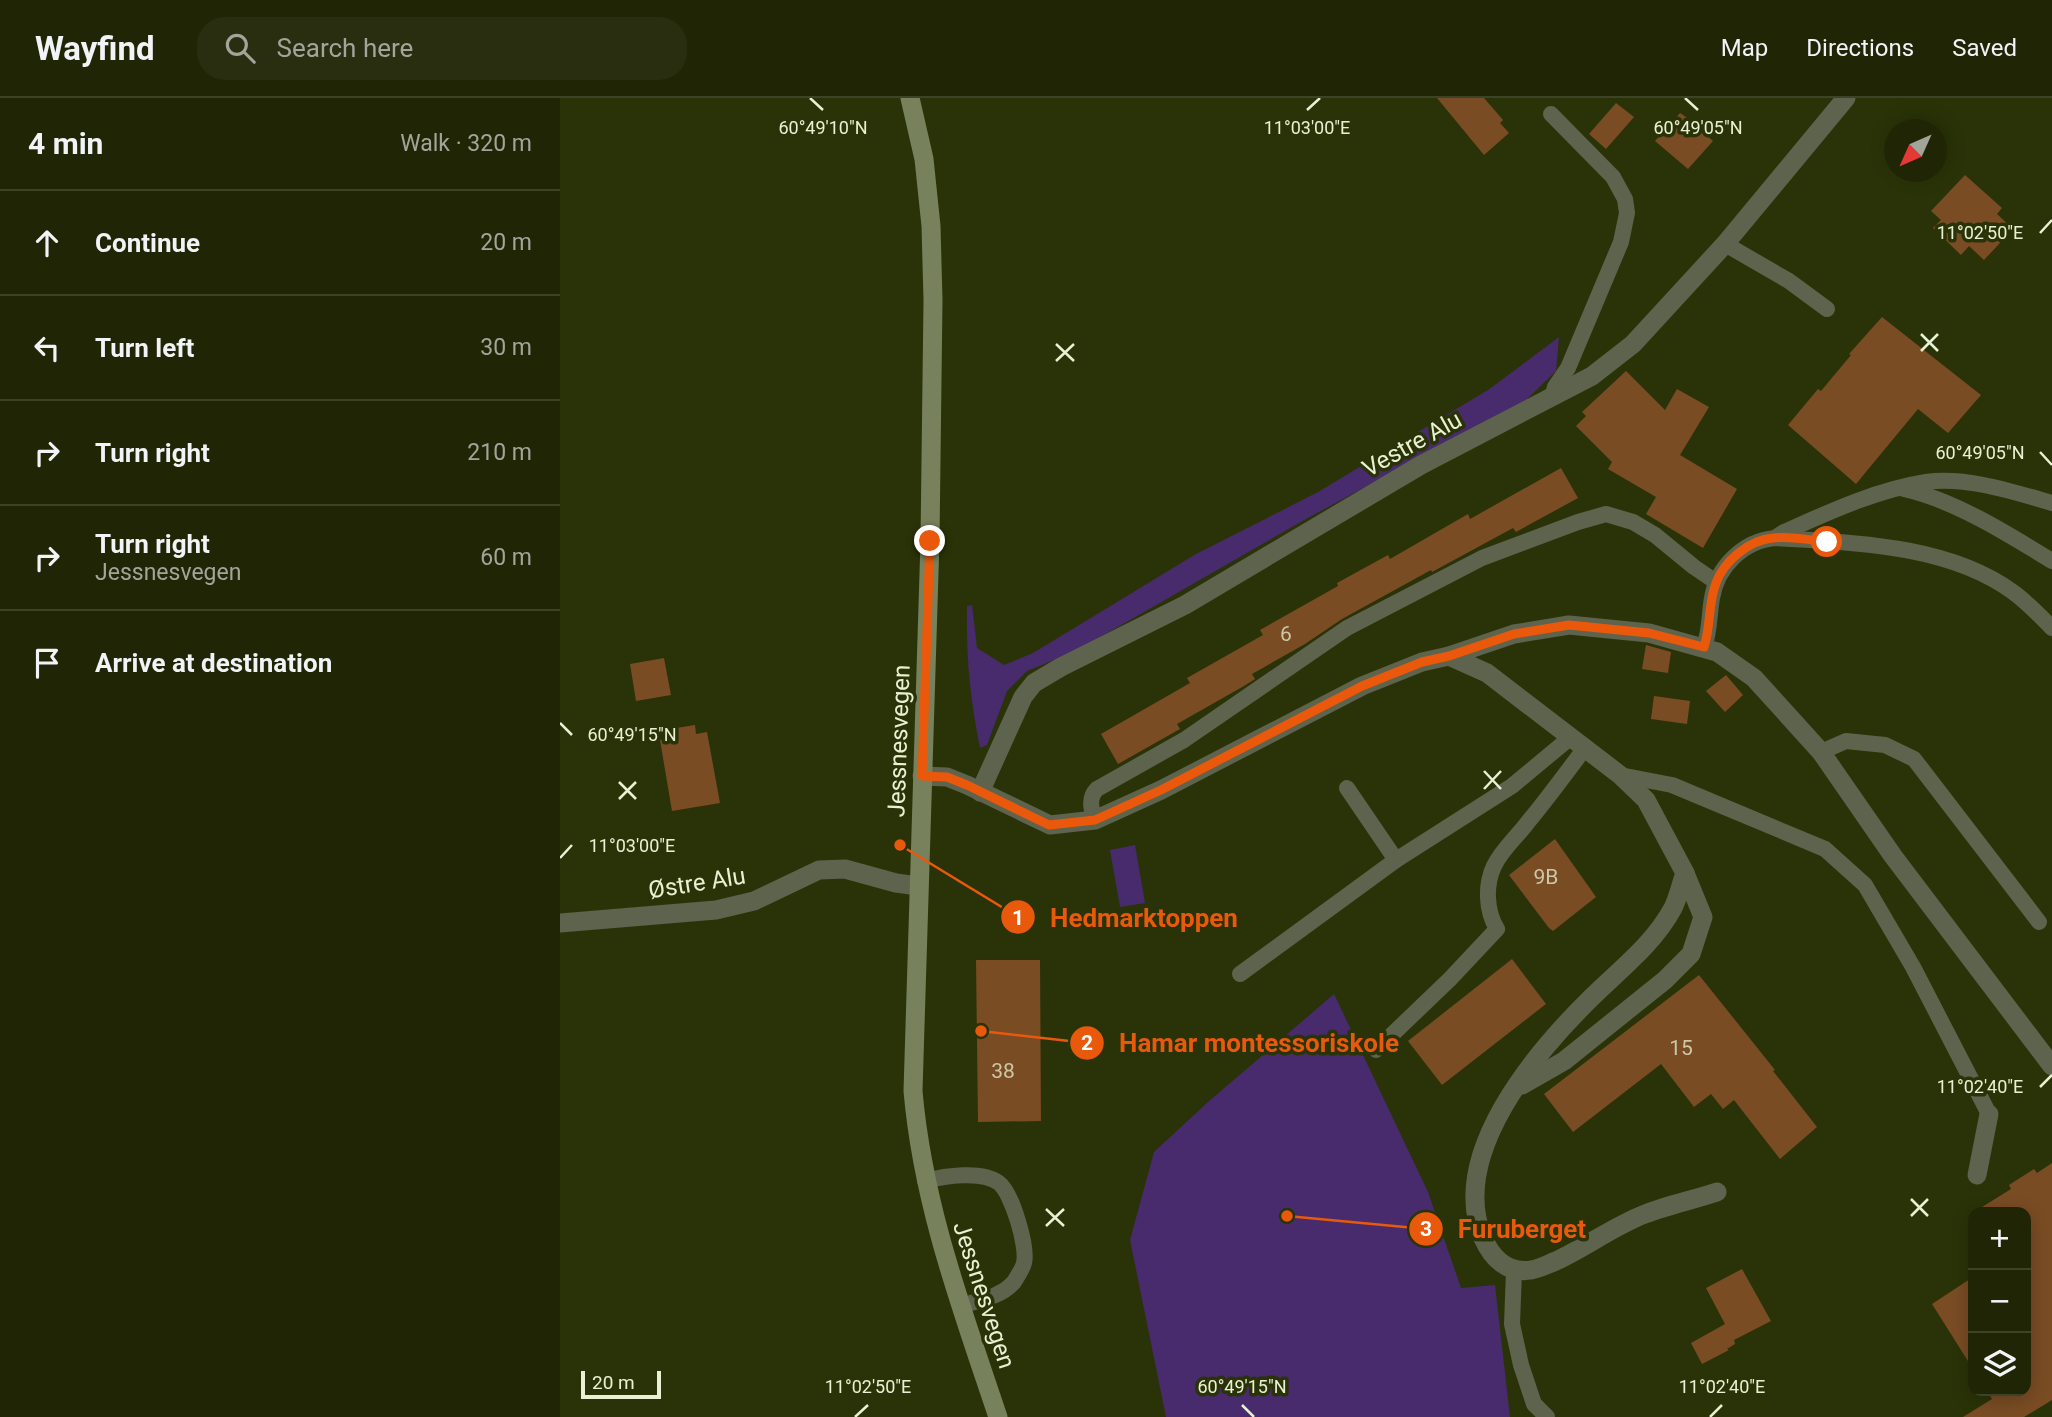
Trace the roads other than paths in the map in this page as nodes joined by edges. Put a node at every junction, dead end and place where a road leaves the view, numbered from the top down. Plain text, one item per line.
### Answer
1 (909, 98) edge
2 (1846, 98) edge
3 (1551, 114) dead end
4 (1725, 244) junction
5 (1827, 309) dead end
6 (1552, 397) junction
7 (1902, 489) junction
8 (2052, 503) edge
9 (1775, 538) junction
10 (2052, 561) edge
11 (1716, 582) junction
12 (2052, 628) edge
13 (1704, 647) junction
14 (1449, 656) junction
15 (1578, 742) junction
16 (1821, 752) junction
17 (1620, 775) junction
18 (922, 776) junction
19 (1347, 788) dead end
20 (980, 792) junction
21 (1095, 820) junction
22 (1396, 860) junction
23 (1685, 873) junction
24 (918, 886) junction
25 (2039, 922) dead end
26 (560, 923) edge
27 (1240, 974) dead end
28 (1376, 1051) dead end
29 (2052, 1066) edge
30 (1512, 1090) junction
31 (1989, 1114) joint
32 (1977, 1175) dead end
33 (925, 1181) junction
34 (1717, 1192) dead end
35 (1514, 1271) junction
36 (961, 1306) junction
37 (998, 1417) edge
38 (1547, 1417) edge

1 - 18 main road, Jessnesvegen
2 - 4 street, Vestre Alu
3 - 6 lane
4 - 5 lane
4 - 6 street, Vestre Alu
6 - 20 street, Vestre Alu
7 - 8 lane
7 - 9 lane
7 - 10 lane
9 - 11 lane
9 - 12 lane
11 - 13 lane
11 - 21 lane
13 - 14 street
13 - 16 street
14 - 15 street
14 - 21 street
15 - 17 street
15 - 22 lane
15 - 28 lane
16 - 25 lane
16 - 29 street
17 - 23 street
17 - 31 lane
18 - 20 street
18 - 24 main road, Jessnesvegen
19 - 22 lane
20 - 21 street
22 - 27 lane
23 - 30 street
23 - 30 street
24 - 26 street, Østre Alu
24 - 33 main road, Jessnesvegen
30 - 35 street
31 - 32 street
33 - 36 main road, Jessnesvegen
33 - 36 lane
34 - 35 street
35 - 38 lane
36 - 37 main road, Jessnesvegen

